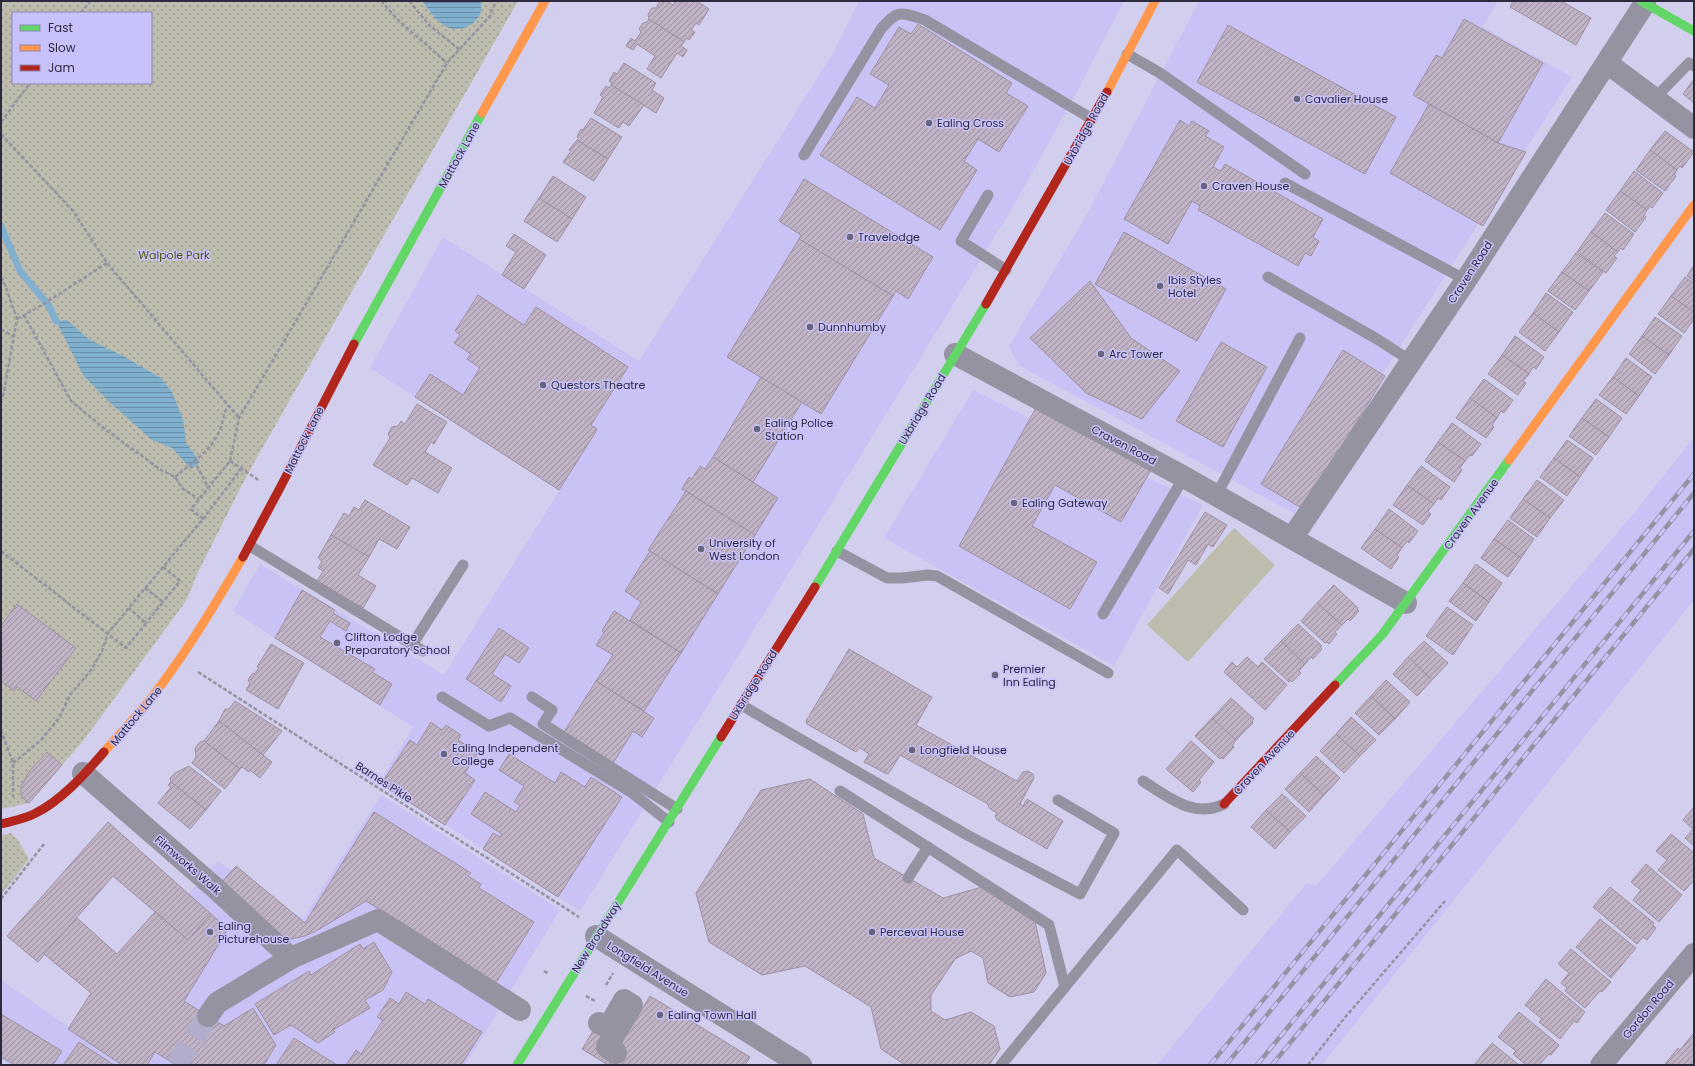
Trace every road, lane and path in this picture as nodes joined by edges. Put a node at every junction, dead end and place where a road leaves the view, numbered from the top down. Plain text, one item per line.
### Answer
1 (90, 1) edge
2 (381, 1) edge
3 (408, 1) edge
4 (496, 1) edge
5 (545, 1) edge
6 (1153, 2) edge
7 (1643, 2) edge
8 (82, 12) edge
9 (1694, 31) edge
10 (460, 50) junction
11 (1127, 54) junction
12 (447, 63) junction
13 (1607, 63) junction
14 (1694, 66) edge
15 (29, 84) edge
16 (1655, 98) junction
17 (1092, 119) junction
18 (1, 122) edge
19 (1694, 128) edge
20 (1, 134) edge
21 (804, 155) dead end
22 (1305, 174) dead end
23 (1285, 183) dead end
24 (988, 195) dead end
25 (1694, 205) edge
26 (107, 263) junction
27 (1006, 270) junction
28 (1, 277) edge
29 (1268, 277) dead end
30 (1466, 280) junction
31 (24, 315) junction
32 (17, 319) junction
33 (1, 329) edge
34 (14, 337) junction
35 (1300, 338) dead end
36 (955, 354) junction
37 (1411, 361) junction
38 (1, 400) edge
39 (228, 406) junction
40 (239, 418) junction
41 (194, 460) junction
42 (230, 461) junction
43 (241, 469) junction
44 (175, 477) junction
45 (1184, 477) junction
46 (208, 488) junction
47 (278, 492) junction
48 (1216, 496) junction
49 (198, 499) junction
50 (203, 519) junction
51 (1292, 538) junction
52 (250, 546) junction
53 (837, 550) junction
54 (1, 551) edge
55 (463, 565) dead end
56 (163, 567) junction
57 (145, 588) junction
58 (164, 602) junction
59 (1406, 603) junction
60 (129, 608) junction
61 (1103, 614) dead end
62 (146, 623) junction
63 (108, 633) junction
64 (412, 645) junction
65 (423, 651) dead end
66 (179, 660) junction
67 (1108, 673) dead end
68 (442, 697) dead end
69 (532, 697) dead end
70 (741, 705) junction
71 (1, 730) edge
72 (13, 763) junction
73 (83, 773) junction
74 (1143, 781) dead end
75 (840, 791) dead end
76 (12, 799) dead end
77 (1058, 800) dead end
78 (1224, 804) joint
79 (677, 809) junction
80 (669, 822) junction
81 (1, 824) edge
82 (44, 844) dead end
83 (928, 847) junction
84 (908, 878) dead end
85 (1, 899) edge
86 (1445, 901) dead end
87 (1243, 910) dead end
88 (580, 917) dead end
89 (596, 936) junction
90 (625, 954) junction
91 (1694, 954) edge
92 (291, 958) junction
93 (1065, 987) junction
94 (604, 988) dead end
95 (600, 995) dead end
96 (586, 996) dead end
97 (520, 1010) dead end
98 (208, 1016) tunnel mouth
99 (599, 1023) dead end
100 (616, 1053) dead end
101 (517, 1065) edge
102 (801, 1065) edge
103 (1001, 1065) edge
104 (1308, 1065) edge
105 (1602, 1065) edge

1 - 8 path
2 - 12 path
3 - 10 path
4 - 10 path
5 - 47 street, Mattock Lane
6 - 11 street, Uxbridge Road
7 - 9 street
7 - 13 street, Craven Road
10 - 12 path
11 - 17 street, Uxbridge Road
11 - 22 lane
12 - 40 path
13 - 16 street
13 - 30 street, Craven Road
14 - 16 lane
15 - 18 path
16 - 19 street
17 - 21 lane
17 - 27 street, Uxbridge Road
20 - 26 path
23 - 30 lane
24 - 27 lane
25 - 59 street, Craven Avenue
26 - 31 path
26 - 39 path
27 - 36 street, Uxbridge Road
28 - 32 path
29 - 37 lane
30 - 37 street, Craven Road
31 - 32 path
31 - 44 path
32 - 34 path
33 - 34 path
34 - 38 path
35 - 48 lane
36 - 45 street, Craven Road
36 - 53 street, Uxbridge Road
37 - 51 street, Craven Road
39 - 40 path
39 - 41 path
40 - 42 path
41 - 44 path
41 - 46 path
42 - 43 path
42 - 46 path
43 - 47 path
43 - 50 path
44 - 49 path
45 - 48 street, Craven Road
45 - 61 lane
46 - 49 path
47 - 52 street, Mattock Lane
48 - 51 street, Craven Road
49 - 50 path
50 - 56 path
51 - 59 street, Craven Road
52 - 64 lane
52 - 66 street, Mattock Lane
53 - 67 lane
53 - 70 street, Uxbridge Road
54 - 63 path
55 - 64 lane
56 - 57 path
56 - 58 path
57 - 58 path
57 - 60 path
58 - 62 path
59 - 78 street, Craven Avenue
60 - 62 path
60 - 63 path
62 - 63 path
63 - 72 path
64 - 65 lane
66 - 73 street, Mattock Lane
66 - 88 path, Barnes Pikle
68 - 80 lane
69 - 79 lane
70 - 77 lane
70 - 79 street, Uxbridge Road
71 - 72 path
72 - 76 path
73 - 81 street, Mattock Lane
73 - 92 street, Filmworks Walk
74 - 78 lane
75 - 83 lane
79 - 80 street, New Broadway
80 - 89 street, New Broadway
82 - 85 path
83 - 84 lane
83 - 93 lane
86 - 104 path
87 - 93 lane
89 - 90 street, Longfield Avenue
89 - 101 street, New Broadway
90 - 94 path
90 - 102 street, Longfield Avenue
91 - 105 street, Gordon Road
92 - 97 street
92 - 98 street
93 - 103 lane
95 - 96 path
99 - 100 street

